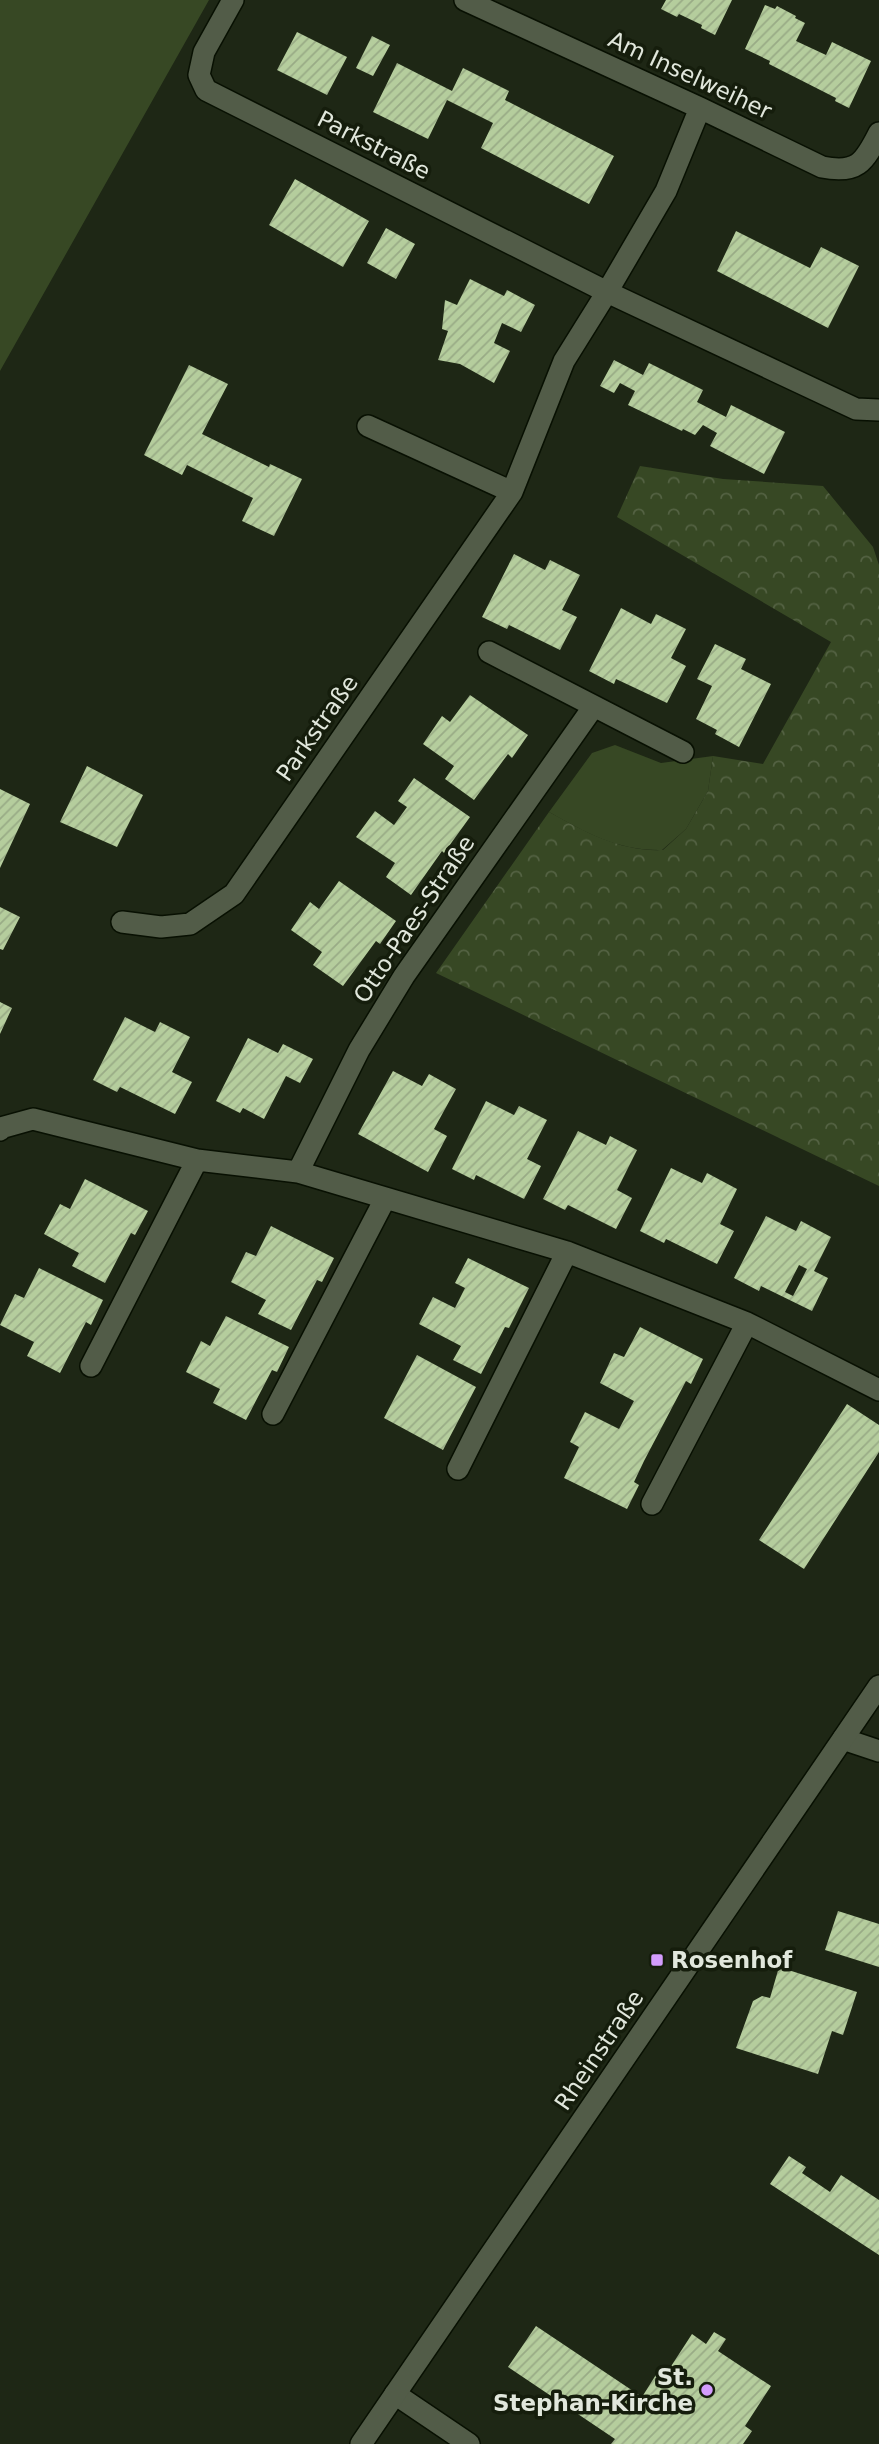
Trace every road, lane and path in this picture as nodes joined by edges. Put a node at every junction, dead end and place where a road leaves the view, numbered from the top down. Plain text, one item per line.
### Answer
1 (233, 0) edge
2 (465, 0) edge
3 (700, 108) junction
4 (879, 133) edge
5 (607, 292) junction
6 (879, 410) edge
7 (368, 426) dead end
8 (512, 492) junction
9 (489, 652) dead end
10 (594, 706) junction
11 (683, 752) dead end
12 (122, 922) dead end
13 (0, 1130) edge
14 (197, 1160) junction
15 (298, 1172) junction
16 (385, 1199) junction
17 (567, 1252) junction
18 (747, 1323) junction
19 (91, 1366) dead end
20 (879, 1390) edge
21 (273, 1415) dead end
22 (458, 1469) dead end
23 (652, 1504) dead end
24 (879, 1686) edge
25 (843, 1740) junction
26 (879, 1751) edge
27 (395, 2395) junction
28 (361, 2444) edge
29 (469, 2444) edge

1 - 5 street, Parkstraße
2 - 3 street, Am Inselweiher
3 - 4 street, Am Inselweiher
3 - 5 street, Parkstraße
5 - 6 street, Parkstraße
5 - 8 street, Parkstraße
7 - 8 street
8 - 12 street, Parkstraße
9 - 10 street
10 - 11 street
10 - 15 street, Otto-Paes-Straße
13 - 14 street
14 - 15 street
14 - 19 street
15 - 16 street
16 - 17 street
16 - 21 street
17 - 18 street
17 - 22 street
18 - 20 street
18 - 23 street
24 - 25 street, Rheinstraße
25 - 26 street
25 - 27 street, Rheinstraße
27 - 28 street, Rheinstraße
27 - 29 street

